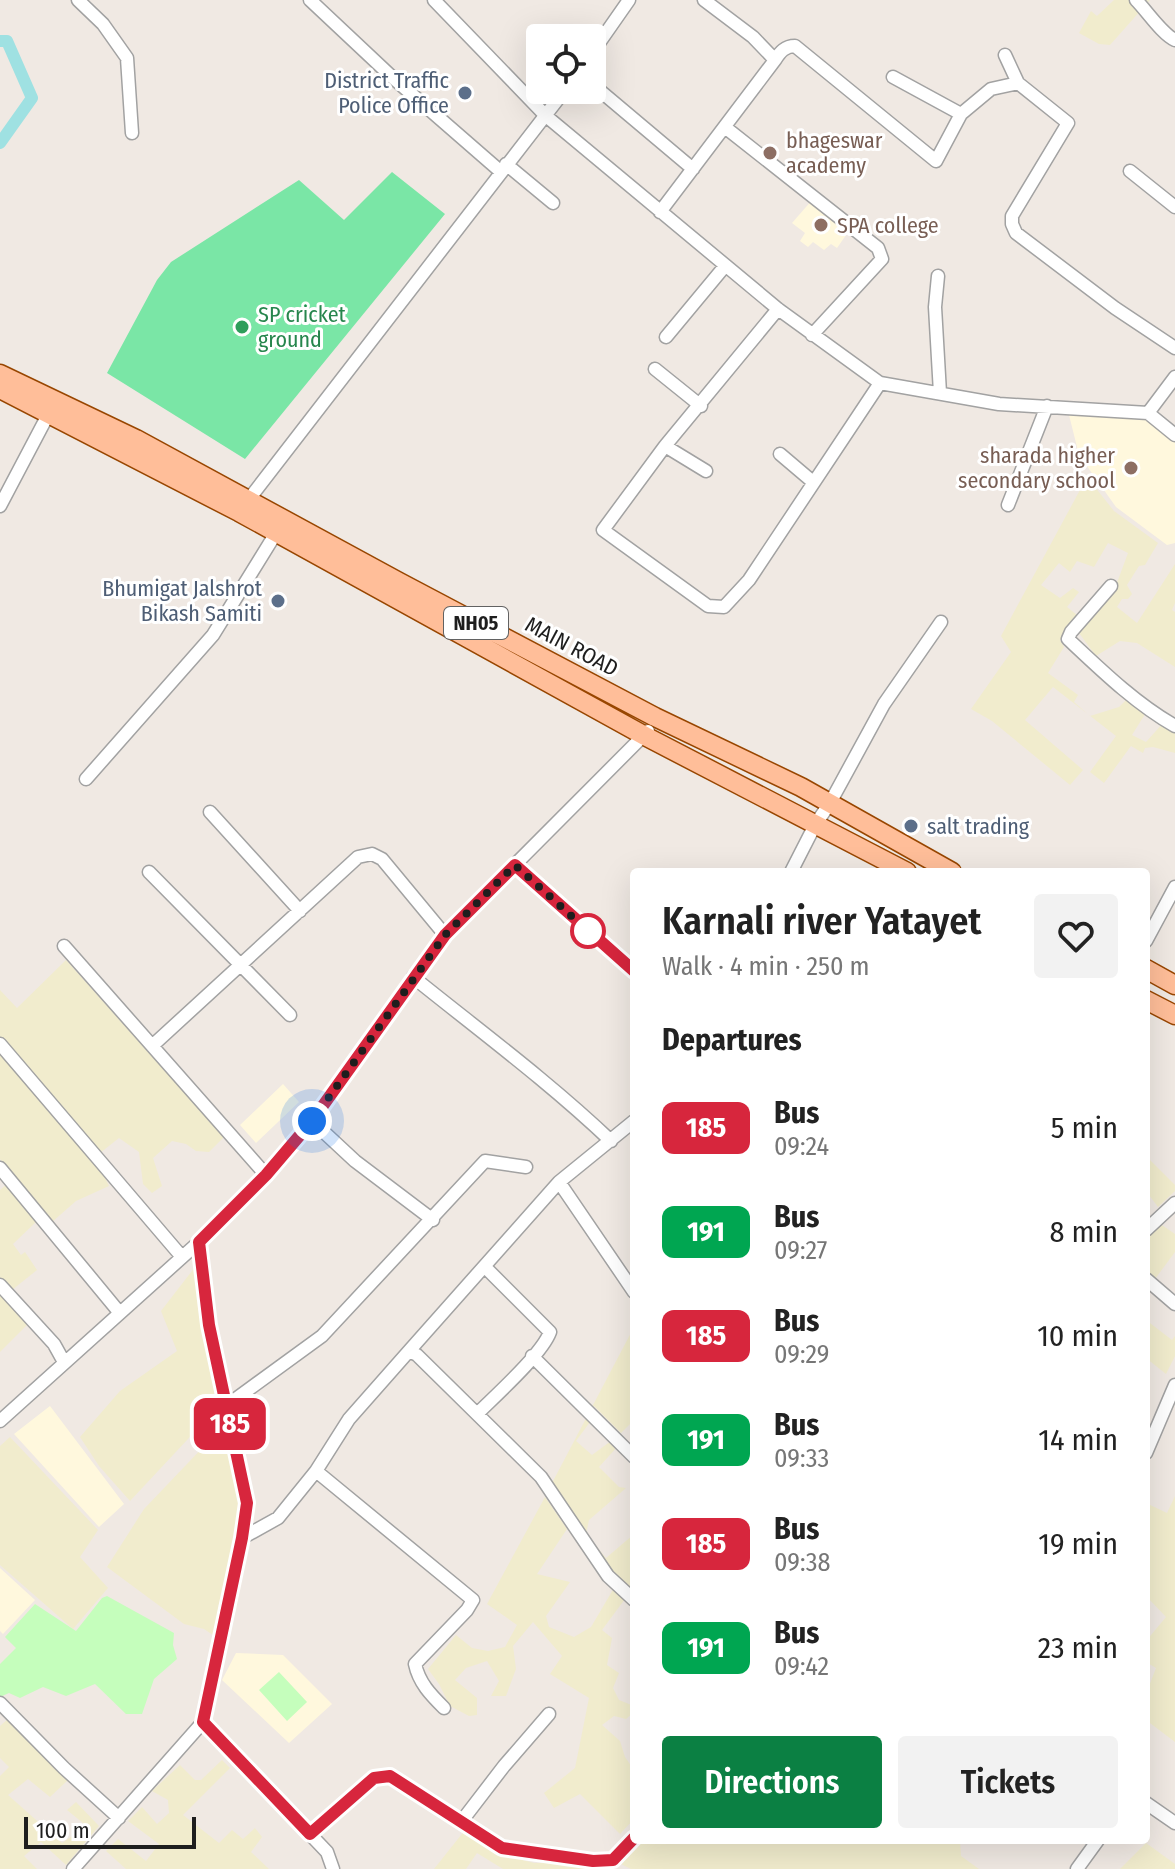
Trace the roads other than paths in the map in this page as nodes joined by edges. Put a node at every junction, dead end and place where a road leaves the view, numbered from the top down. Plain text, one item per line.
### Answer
1 (78, 0) edge
2 (310, 0) edge
3 (434, 0) edge
4 (455, 0) edge
5 (629, 0) edge
6 (704, 0) edge
7 (1136, 0) edge
8 (445, 11) junction
9 (606, 33) edge
10 (1175, 40) edge
11 (1005, 55) dead end
12 (775, 60) junction
13 (893, 77) dead end
14 (1018, 83) junction
15 (606, 96) edge
16 (555, 104) edge
17 (961, 114) junction
18 (546, 116) junction
19 (726, 128) junction
20 (132, 133) dead end
21 (503, 168) junction
22 (693, 169) junction
23 (1130, 171) dead end
24 (553, 203) dead end
25 (1175, 207) edge
26 (660, 212) junction
27 (725, 266) junction
28 (938, 276) dead end
29 (778, 309) junction
30 (812, 335) junction
31 (666, 337) dead end
32 (1175, 348) edge
33 (655, 369) dead end
34 (0, 374) edge
35 (1175, 377) edge
36 (880, 383) junction
37 (0, 389) edge
38 (940, 393) junction
39 (701, 406) junction
40 (1047, 406) junction
41 (49, 413) junction
42 (1148, 413) junction
43 (1175, 435) edge
44 (665, 446) junction
45 (780, 454) dead end
46 (706, 471) dead end
47 (813, 482) junction
48 (1008, 505) dead end
49 (0, 506) edge
50 (244, 506) junction
51 (276, 533) junction
52 (1111, 586) dead end
53 (941, 622) dead end
54 (469, 629) junction
55 (655, 717) junction
56 (1175, 726) edge
57 (645, 736) junction
58 (86, 779) dead end
59 (830, 803) junction
60 (210, 812) dead end
61 (815, 825) junction
62 (515, 865) junction
63 (793, 868) edge
64 (892, 868) edge
65 (945, 868) edge
66 (149, 872) dead end
67 (1175, 887) edge
68 (300, 911) junction
69 (1150, 934) edge
70 (445, 935) junction
71 (64, 946) dead end
72 (241, 966) junction
73 (630, 967) edge
74 (1150, 971) edge
75 (413, 977) junction
76 (1175, 985) edge
77 (1150, 1002) edge
78 (290, 1015) dead end
79 (1175, 1015) edge
80 (0, 1044) edge
81 (152, 1046) junction
82 (312, 1121) junction
83 (630, 1124) edge
84 (611, 1141) junction
85 (526, 1167) dead end
86 (0, 1168) edge
87 (266, 1175) junction
88 (559, 1182) junction
89 (1175, 1203) edge
90 (433, 1220) junction
91 (1150, 1226) edge
92 (199, 1242) junction
93 (182, 1257) junction
94 (485, 1267) junction
95 (1150, 1282) edge
96 (0, 1285) edge
97 (630, 1286) edge
98 (1175, 1304) edge
99 (119, 1312) junction
100 (409, 1351) junction
101 (532, 1356) junction
102 (64, 1362) junction
103 (1175, 1385) edge
104 (226, 1406) junction
105 (477, 1414) junction
106 (0, 1421) edge
107 (1150, 1433) edge
108 (630, 1453) edge
109 (316, 1471) junction
110 (242, 1538) junction
111 (630, 1596) edge
112 (0, 1703) edge
113 (444, 1708) dead end
114 (549, 1714) dead end
115 (203, 1722) junction
116 (1150, 1806) edge
117 (119, 1818) junction
118 (461, 1822) junction
119 (1175, 1823) edge
120 (310, 1834) junction
121 (630, 1842) edge
122 (1095, 1844) edge
123 (591, 1865) edge
124 (73, 1869) edge
125 (333, 1869) edge
126 (1077, 1869) edge

1 - 20 street
2 - 21 street
3 - 8 street
4 - 8 street
5 - 9 street
6 - 12 street
7 - 10 street
8 - 18 street
11 - 14 street
12 - 17 street
12 - 19 street
13 - 17 street
14 - 17 street
14 - 32 street
15 - 22 street
16 - 18 street
18 - 21 street
18 - 26 street
19 - 22 street
19 - 30 street
21 - 24 street
21 - 50 street
22 - 26 street
23 - 25 street
26 - 27 street
27 - 29 street
27 - 31 street
28 - 38 street
29 - 30 street
29 - 39 street
30 - 36 street
33 - 39 street
34 - 50 main road, MAIN ROAD / NH05
35 - 42 street
36 - 38 street
36 - 47 street
37 - 41 main road, MAIN ROAD / NH05
38 - 40 street
39 - 44 street
40 - 42 street
40 - 48 street
41 - 49 street
41 - 50 main road, MAIN ROAD / NH05
42 - 43 street
44 - 46 street
44 - 47 street
45 - 47 street
50 - 51 main road, MAIN ROAD / NH05
50 - 54 main road, MAIN ROAD / NH05
51 - 54 main road, MAIN ROAD / NH05
51 - 58 street
52 - 56 street
53 - 59 street
54 - 55 main road, MAIN ROAD / NH05
54 - 57 main road, MAIN ROAD / NH05
55 - 57 street
55 - 59 main road, MAIN ROAD / NH05
57 - 61 main road, MAIN ROAD / NH05
57 - 62 street
59 - 61 street
59 - 65 main road, MAIN ROAD / NH05
60 - 68 street
61 - 63 street
61 - 64 main road, MAIN ROAD / NH05
62 - 70 street
62 - 73 street
66 - 72 street
67 - 69 street
68 - 70 street
68 - 72 street
70 - 75 street
71 - 81 street
72 - 78 street
72 - 81 street
74 - 76 main road
75 - 82 street
75 - 84 street
77 - 79 main road
80 - 93 street
81 - 87 street
82 - 87 street
82 - 90 street
83 - 84 street
84 - 88 street
85 - 90 street
86 - 99 street
87 - 92 street
88 - 94 street
88 - 97 street
89 - 91 street
90 - 104 street
92 - 93 street
92 - 104 street
93 - 99 street
94 - 100 street
94 - 101 street
95 - 98 street
96 - 102 street
99 - 102 street
100 - 105 street
100 - 109 street
101 - 105 street
101 - 108 street
102 - 106 street
103 - 107 street
104 - 110 street
105 - 111 street
109 - 110 street
109 - 113 street
110 - 115 street
112 - 117 street
114 - 118 street
115 - 117 street
115 - 120 street
116 - 119 street
117 - 124 street
118 - 120 street
118 - 123 street
120 - 125 street
121 - 123 street
122 - 126 street

